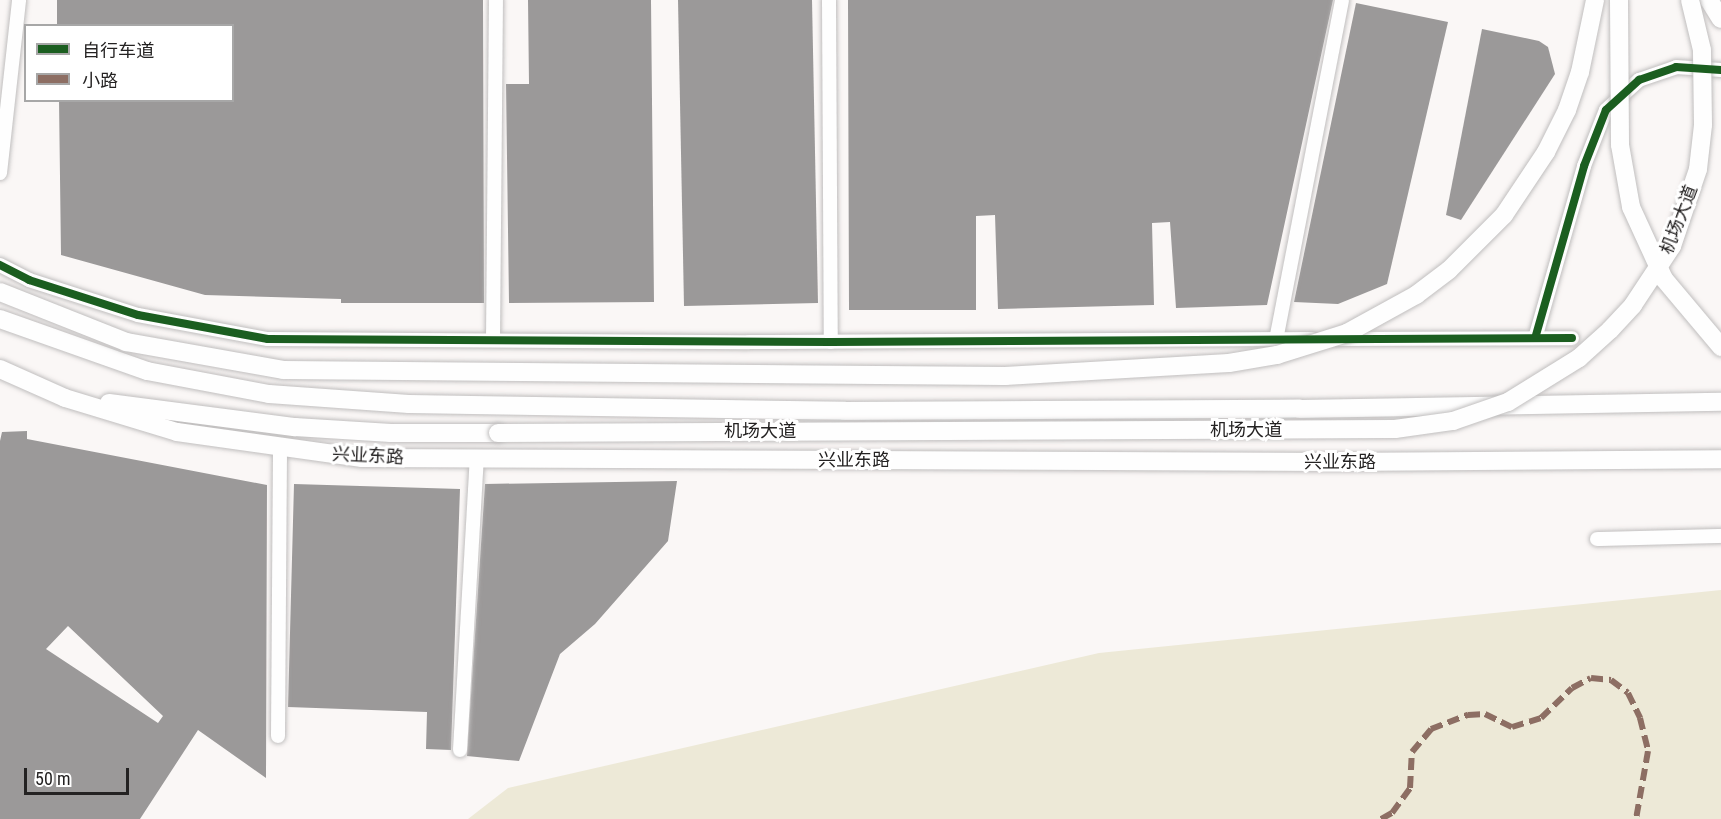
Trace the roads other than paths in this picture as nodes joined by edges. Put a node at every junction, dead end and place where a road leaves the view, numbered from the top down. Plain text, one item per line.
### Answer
1 (19, 0) edge
2 (496, 0) edge
3 (829, 0) edge
4 (1342, 0) edge
5 (1595, 0) edge
6 (1619, 0) edge
7 (1690, 0) edge
8 (1709, 0) edge
9 (1721, 19) edge
10 (1721, 70) edge
11 (0, 173) edge
12 (0, 265) edge
13 (0, 291) edge
14 (0, 319) edge
15 (1536, 335) junction
16 (1572, 338) dead end
17 (493, 340) junction
18 (1276, 340) junction
19 (831, 342) junction
20 (1721, 348) edge
21 (0, 369) edge
22 (65, 398) junction
23 (1721, 402) edge
24 (280, 447) junction
25 (477, 458) junction
26 (1721, 459) edge
27 (1721, 536) edge
28 (1597, 539) dead end
29 (278, 736) dead end
30 (460, 750) dead end

1 - 11 street
2 - 17 street
3 - 19 street
4 - 18 street
5 - 13 main road, bridge
6 - 20 main road, bridge
7 - 22 main road, 机场大道, bridge
8 - 9 main road
10 - 15 street
12 - 17 street
14 - 23 main road
15 - 16 street
15 - 18 street
17 - 19 street
18 - 19 street
21 - 22 main road, 兴业东路
22 - 24 main road, 兴业东路
24 - 25 main road, 兴业东路
24 - 29 street
25 - 26 main road, 兴业东路
25 - 30 street
27 - 28 street

